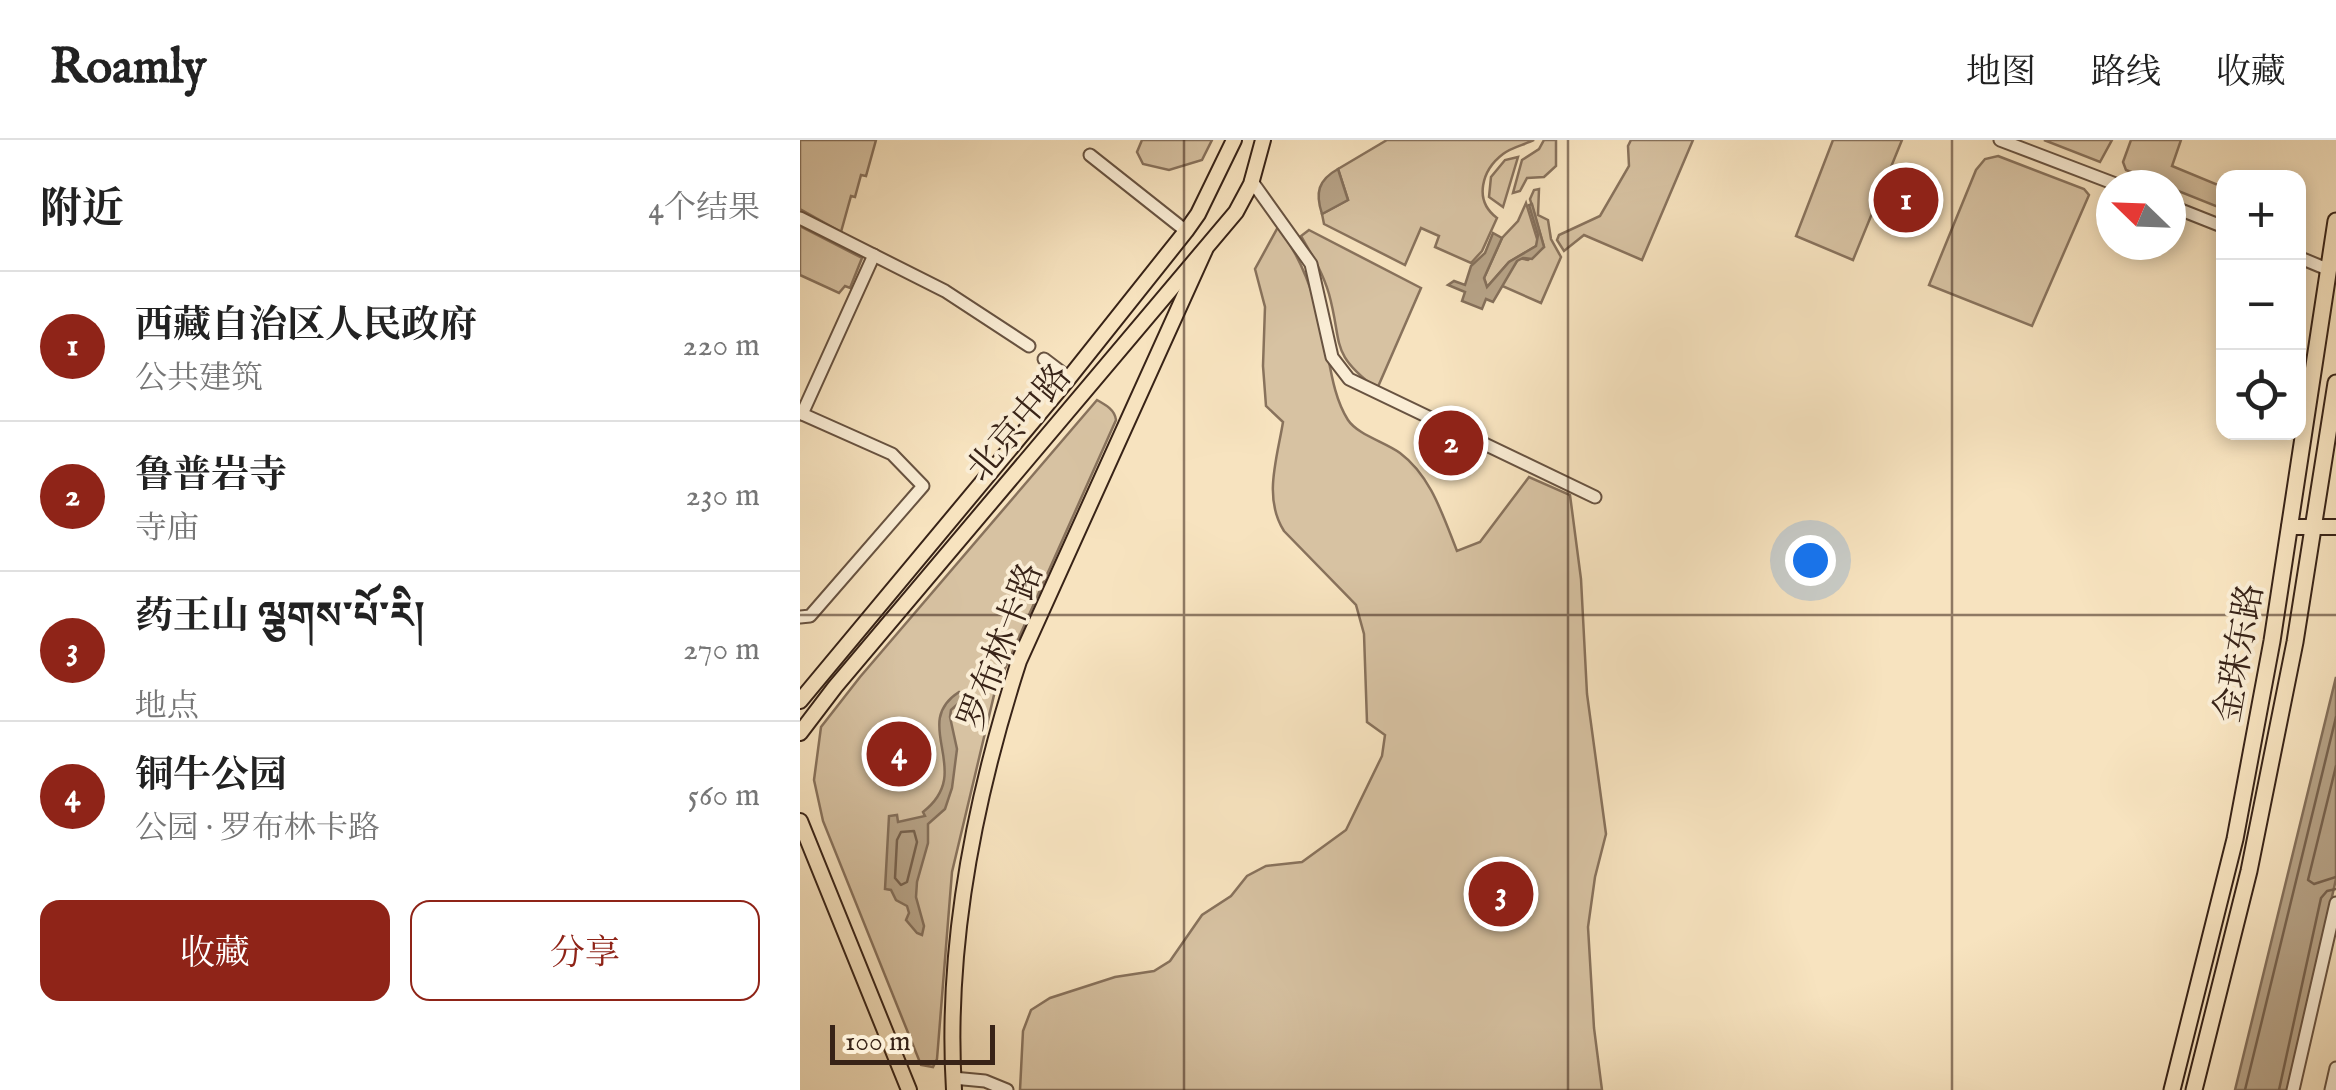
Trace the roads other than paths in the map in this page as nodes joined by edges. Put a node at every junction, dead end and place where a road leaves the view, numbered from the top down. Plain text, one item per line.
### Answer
1 (1234, 140) edge
2 (1263, 140) edge
3 (2000, 140) edge
4 (1090, 156) dead end
5 (2096, 177) edge
6 (1252, 180) junction
7 (2186, 212) edge
8 (800, 218) edge
9 (2336, 221) edge
10 (2216, 224) edge
11 (1186, 231) junction
12 (1205, 250) junction
13 (874, 255) junction
14 (2303, 260) edge
15 (2327, 269) junction
16 (1029, 346) dead end
17 (1044, 359) dead end
18 (1069, 378) junction
19 (2336, 383) edge
20 (801, 414) edge
21 (1595, 497) dead end
22 (2313, 526) junction
23 (2289, 527) junction
24 (2336, 528) edge
25 (800, 617) edge
26 (800, 701) edge
27 (800, 733) edge
28 (800, 820) edge
29 (2336, 903) edge
30 (2336, 1068) edge
31 (954, 1084) edge
32 (909, 1090) edge
33 (1008, 1090) edge
34 (2172, 1090) edge
35 (2194, 1090) edge
36 (2293, 1090) edge
37 (2331, 1090) edge

1 - 11 main road, 北京中路
2 - 6 main road, 北京中路
3 - 5 street
4 - 11 street
6 - 12 main road, 北京中路
6 - 21 street
7 - 10 street
8 - 13 street
9 - 15 highway, 金珠东路
11 - 18 main road, 北京中路
12 - 27 main road, 北京中路
12 - 31 main road, 罗布林卡路
13 - 16 street
13 - 20 street
14 - 15 street
15 - 23 highway, 金珠东路
17 - 18 street
18 - 26 main road, 北京中路
19 - 22 highway, 金珠东路
20 - 25 street
22 - 23 main road
22 - 24 main road
22 - 35 highway, 金珠东路
23 - 34 highway, 金珠东路
28 - 32 main road
29 - 36 street
30 - 37 street
31 - 33 street

